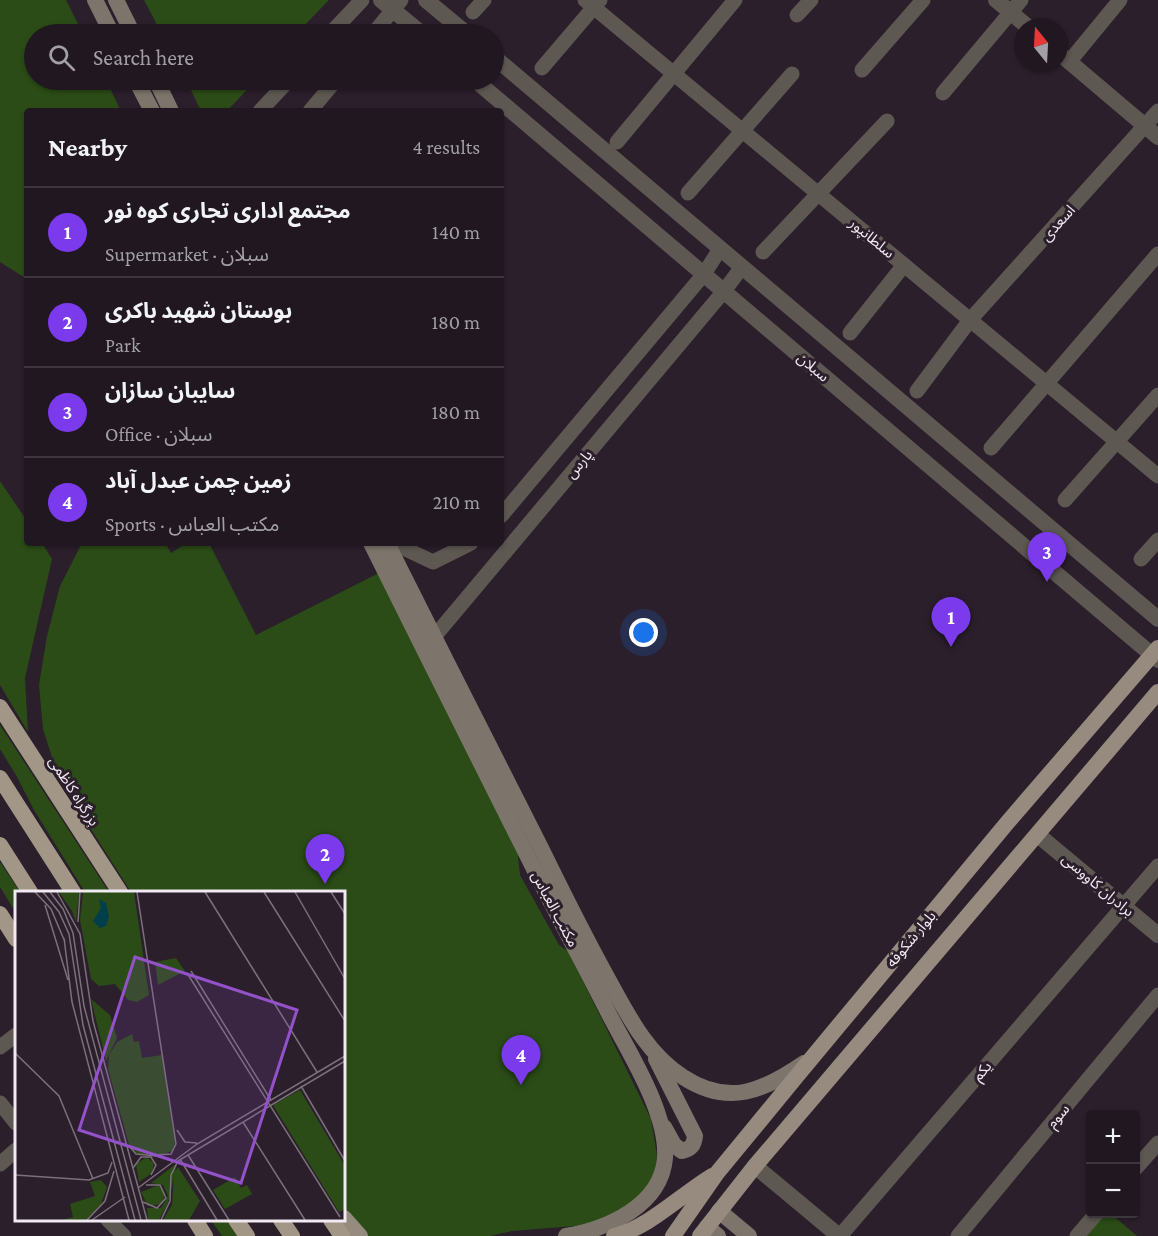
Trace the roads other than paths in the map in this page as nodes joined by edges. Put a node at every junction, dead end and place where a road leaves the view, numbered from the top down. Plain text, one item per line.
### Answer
1 (95, 0) edge
2 (116, 0) edge
3 (362, 0) edge
4 (426, 0) edge
5 (735, 0) edge
6 (811, 0) edge
7 (923, 0) edge
8 (996, 0) edge
9 (1120, 0) edge
10 (593, 2) edge
11 (392, 3) edge
12 (1016, 6) edge
13 (797, 15) dead end
14 (107, 24) edge
15 (128, 24) edge
16 (339, 24) edge
17 (379, 24) edge
18 (412, 24) edge
19 (455, 24) edge
20 (1068, 53) edge
21 (1068, 60) edge
22 (504, 65) edge
23 (542, 68) dead end
24 (862, 70) dead end
25 (673, 73) junction
26 (792, 74) dead end
27 (141, 90) edge
28 (161, 90) edge
29 (280, 90) edge
30 (328, 90) edge
31 (487, 90) edge
32 (943, 93) dead end
33 (150, 108) edge
34 (170, 108) edge
35 (263, 108) edge
36 (313, 108) edge
37 (1158, 111) edge
38 (888, 121) dead end
39 (743, 131) junction
40 (1152, 131) edge
41 (617, 142) dead end
42 (688, 193) dead end
43 (819, 195) junction
44 (720, 249) junction
45 (763, 252) dead end
46 (1158, 254) edge
47 (904, 265) junction
48 (742, 267) junction
49 (704, 274) junction
50 (724, 291) junction
51 (970, 320) junction
52 (850, 333) dead end
53 (1045, 382) junction
54 (917, 391) dead end
55 (1158, 395) edge
56 (1116, 441) junction
57 (991, 448) dead end
58 (1158, 476) edge
59 (1065, 500) dead end
60 (504, 513) edge
61 (504, 515) edge
62 (523, 530) junction
63 (1158, 540) edge
64 (373, 546) edge
65 (388, 546) edge
66 (399, 546) edge
67 (465, 546) edge
68 (1141, 559) dead end
69 (1158, 619) edge
70 (428, 641) junction
71 (1156, 654) edge
72 (1158, 692) edge
73 (0, 707) edge
74 (2, 779) edge
75 (1038, 835) junction
76 (0, 845) edge
77 (1158, 866) edge
78 (29, 891) edge
79 (72, 891) edge
80 (119, 891) edge
81 (1124, 906) junction
82 (0, 914) edge
83 (1158, 935) edge
84 (15, 937) edge
85 (1158, 995) edge
86 (15, 1036) edge
87 (0, 1047) edge
88 (653, 1053) junction
89 (813, 1057) junction
90 (0, 1103) edge
91 (660, 1118) junction
92 (15, 1122) edge
93 (1158, 1143) edge
94 (15, 1151) edge
95 (0, 1164) edge
96 (1140, 1164) edge
97 (755, 1167) junction
98 (717, 1173) junction
99 (719, 1211) junction
100 (1093, 1218) edge
101 (345, 1219) edge
102 (109, 1221) edge
103 (237, 1221) edge
104 (282, 1221) edge
105 (332, 1221) edge
106 (708, 1234) edge
107 (124, 1236) edge
108 (247, 1236) edge
109 (292, 1236) edge
110 (342, 1236) edge
111 (360, 1236) edge
112 (566, 1236) edge
113 (614, 1236) edge
114 (673, 1236) edge
115 (750, 1236) edge
116 (839, 1236) edge
117 (958, 1236) edge
118 (1077, 1236) edge

1 - 14 main road
2 - 15 main road
3 - 16 street
4 - 19 street
5 - 25 street
6 - 13 street
7 - 24 street
8 - 12 street
9 - 20 street
10 - 23 street
10 - 25 street, سلطانپور
11 - 17 street
11 - 18 street
12 - 32 street
21 - 40 street
22 - 44 street, سبلان
25 - 39 street, سلطانپور
25 - 41 street
26 - 39 street
27 - 33 main road
28 - 34 main road
29 - 35 street
30 - 36 street
31 - 49 street, سبلان
37 - 40 street, اسعدی
38 - 43 street
39 - 42 street
39 - 43 street, سلطانپور
40 - 51 street, اسعدی
43 - 45 street
43 - 47 street, سلطانپور
44 - 48 street, سبلان
44 - 49 street, پارس
46 - 53 street
47 - 51 street, سلطانپور
47 - 52 street
48 - 50 street, پارس
48 - 69 street, سبلان
49 - 50 street, سبلان
49 - 60 street, پارس
50 - 62 street, پارس
50 - 71 street, سبلان
51 - 53 street, سلطانپور
51 - 54 street, اسعدی
53 - 56 street, سلطانپور
53 - 57 street
55 - 56 street
56 - 58 street, سلطانپور
56 - 59 street
61 - 62 street
62 - 70 street, پارس
63 - 68 street
64 - 70 main road, مکتب العباس
65 - 70 main road, مکتب العباس
66 - 67 street
70 - 88 main road, مکتب العباس
70 - 91 main road, مکتب العباس
71 - 89 main road, بلوار شکوفه
72 - 75 main road, بلوار شکوفه
73 - 80 highway, بزرگراه کاظمی
74 - 79 highway
75 - 81 street, برادران کاووسی
75 - 97 main road, بلوار شکوفه
76 - 78 highway
77 - 81 street, یکم
81 - 83 street, برادران کاووسی
81 - 116 street, یکم
82 - 84 highway
85 - 117 street, سوم
86 - 87 street
88 - 89 main road, مکتب العباس
88 - 91 main road
89 - 98 main road, بلوار شکوفه
90 - 92 street
91 - 112 main road, مکتب العباس
93 - 96 street
94 - 95 street
97 - 99 main road, بلوار شکوفه
97 - 116 street
98 - 113 main road
98 - 114 main road, بلوار شکوفه
99 - 106 main road, بلوار شکوفه
99 - 115 main road
100 - 118 street
101 - 111 main road
102 - 107 street
103 - 108 highway
104 - 109 highway
105 - 110 highway

